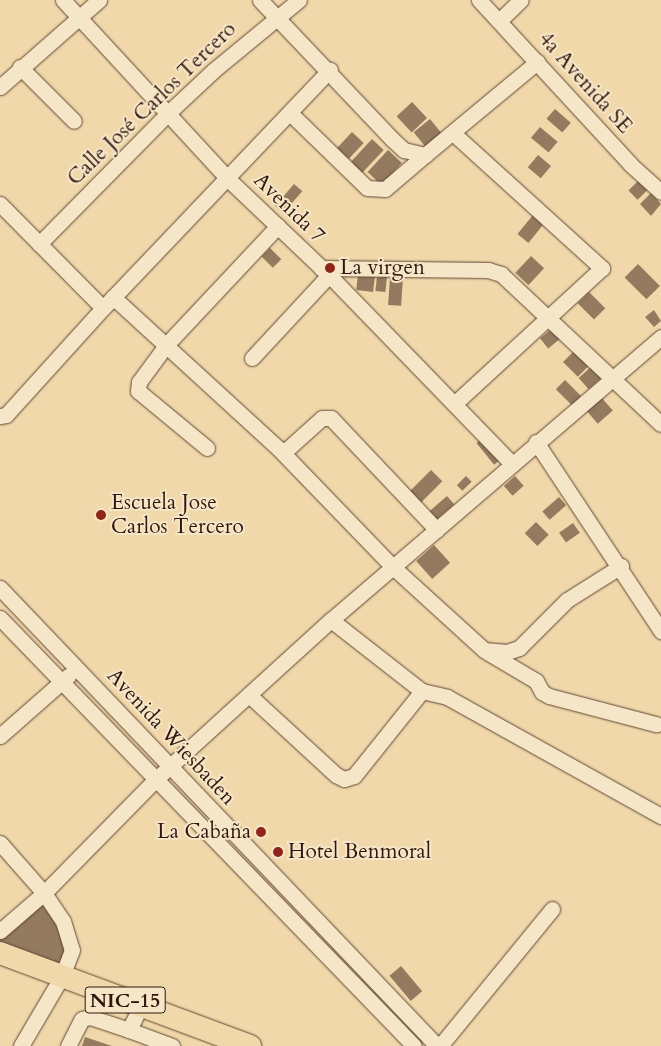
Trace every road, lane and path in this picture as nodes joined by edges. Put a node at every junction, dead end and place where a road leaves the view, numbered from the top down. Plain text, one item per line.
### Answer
1 (62, 0) edge
2 (99, 0) edge
3 (260, 0) edge
4 (299, 0) edge
5 (479, 0) edge
6 (521, 0) edge
7 (278, 16) junction
8 (80, 17) junction
9 (499, 21) junction
10 (537, 62) junction
11 (20, 67) junction
12 (330, 70) junction
13 (0, 87) edge
14 (290, 113) junction
15 (166, 114) junction
16 (74, 121) dead end
17 (454, 134) junction
18 (425, 155) junction
19 (227, 178) junction
20 (661, 192) edge
21 (0, 204) edge
22 (278, 226) junction
23 (39, 244) junction
24 (325, 272) junction
25 (108, 302) junction
26 (551, 319) junction
27 (661, 337) edge
28 (167, 344) junction
29 (252, 358) dead end
30 (613, 380) junction
31 (456, 403) junction
32 (0, 416) edge
33 (661, 424) edge
34 (536, 442) junction
35 (208, 448) dead end
36 (283, 454) junction
37 (512, 464) junction
38 (437, 530) junction
39 (621, 566) junction
40 (394, 568) junction
41 (0, 588) edge
42 (0, 618) edge
43 (331, 620) junction
44 (661, 631) edge
45 (484, 650) junction
46 (77, 668) junction
47 (62, 681) junction
48 (422, 691) junction
49 (249, 695) junction
50 (656, 724) dead end
51 (0, 736) edge
52 (169, 767) junction
53 (156, 779) junction
54 (661, 816) edge
55 (0, 843) edge
56 (44, 893) junction
57 (552, 909) dead end
58 (0, 931) edge
59 (0, 953) edge
60 (62, 976) junction
61 (141, 1005) junction
62 (129, 1030) junction
63 (28, 1043) edge
64 (68, 1046) edge
65 (172, 1046) edge
66 (250, 1046) edge
67 (414, 1046) edge
68 (438, 1046) edge

1 - 8 street, Avenida 7
2 - 8 street
3 - 7 street
4 - 7 street, Calle José Carlos Tercero
5 - 9 street, 4a Avenida SE
6 - 9 street
7 - 12 street
7 - 15 street, Calle José Carlos Tercero
8 - 11 street
8 - 15 street, Avenida 7
9 - 10 street, 4a Avenida SE
10 - 17 street
10 - 20 street, 4a Avenida SE
11 - 13 street
11 - 16 street
12 - 14 street
12 - 18 street
14 - 18 street
14 - 19 street
15 - 19 street, Avenida 7
15 - 23 street, Calle José Carlos Tercero
17 - 18 street
17 - 26 street
19 - 22 street, Avenida 7
19 - 25 street
21 - 23 street
22 - 24 street, Avenida 7
22 - 28 street
23 - 25 street
24 - 26 street
24 - 29 street
24 - 31 street, Avenida 7
25 - 28 street
25 - 32 street
26 - 30 street
26 - 31 street
27 - 30 street
28 - 35 street
28 - 36 street
30 - 33 street
30 - 34 street
31 - 37 street, Avenida 7
34 - 37 street
34 - 39 street
36 - 38 street
36 - 40 street
37 - 38 street
38 - 40 street
39 - 44 street
39 - 45 street
40 - 43 street
40 - 45 street
41 - 46 street, Avenida Wiesbaden
42 - 47 street, Avenida Wiesbaden
43 - 48 street
43 - 49 street
45 - 50 street
46 - 47 street
46 - 52 street, Avenida Wiesbaden
47 - 51 street
47 - 53 street, Avenida Wiesbaden
48 - 49 street
48 - 54 street
49 - 52 street
52 - 53 street
52 - 68 street, Avenida Wiesbaden
53 - 56 street
53 - 67 street, Avenida Wiesbaden
55 - 56 street
56 - 58 street
56 - 60 street
57 - 68 street
59 - 60 highway, NIC-15 / NIC-15
60 - 61 highway, NIC-15 / NIC-15
60 - 63 street
61 - 62 street
61 - 66 highway, NIC-15 / NIC-15
62 - 64 street
62 - 65 street

